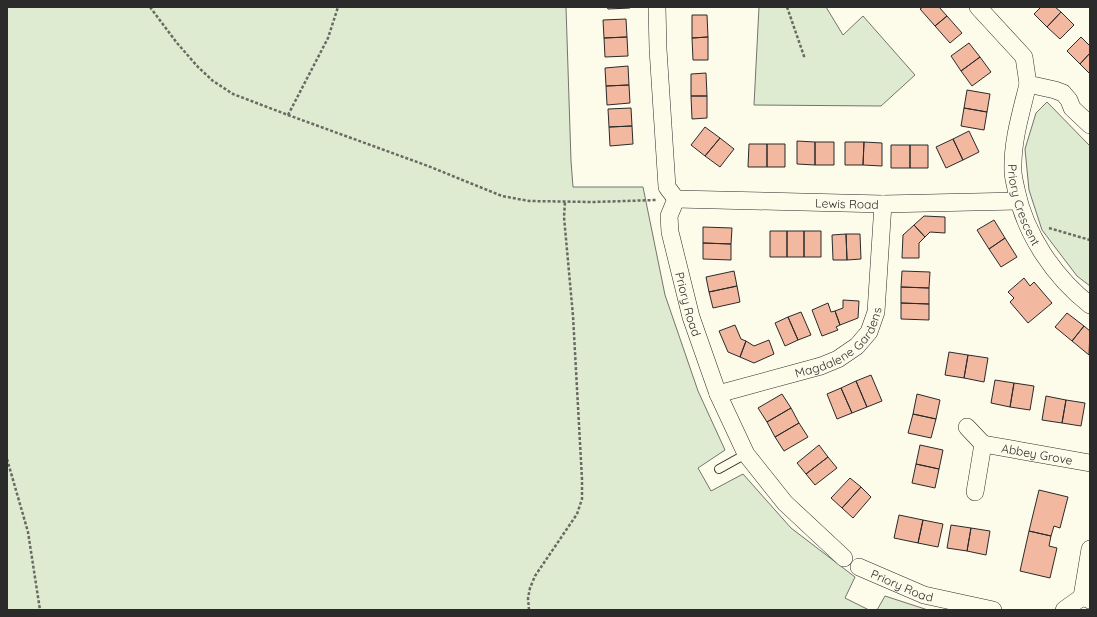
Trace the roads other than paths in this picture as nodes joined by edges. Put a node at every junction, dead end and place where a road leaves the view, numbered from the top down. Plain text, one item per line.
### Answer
1 (657, 7) edge
2 (978, 7) edge
3 (1028, 84) junction
4 (1090, 125) edge
5 (676, 199) junction
6 (1018, 201) junction
7 (883, 204) junction
8 (1090, 305) edge
9 (718, 394) junction
10 (967, 427) dead end
11 (984, 444) junction
12 (746, 454) junction
13 (1090, 463) edge
14 (719, 469) dead end
15 (975, 492) dead end
16 (1090, 549) edge
17 (844, 558) dead end
18 (859, 567) dead end
19 (1086, 598) edge
20 (993, 610) edge
21 (1064, 610) edge

1 - 5 street
2 - 3 street
3 - 4 street
3 - 6 street, Priory Crescent
5 - 7 street, Lewis Road
5 - 9 street, Priory Road
6 - 7 street, Lewis Road
6 - 8 street, Priory Crescent
7 - 9 street, Magdalene Gardens
9 - 12 street, Priory Road
10 - 11 street
11 - 13 street, Abbey Grove
11 - 15 street
12 - 14 lane
12 - 17 street, Priory Road
16 - 19 street
18 - 20 street, Priory Road
19 - 21 street

